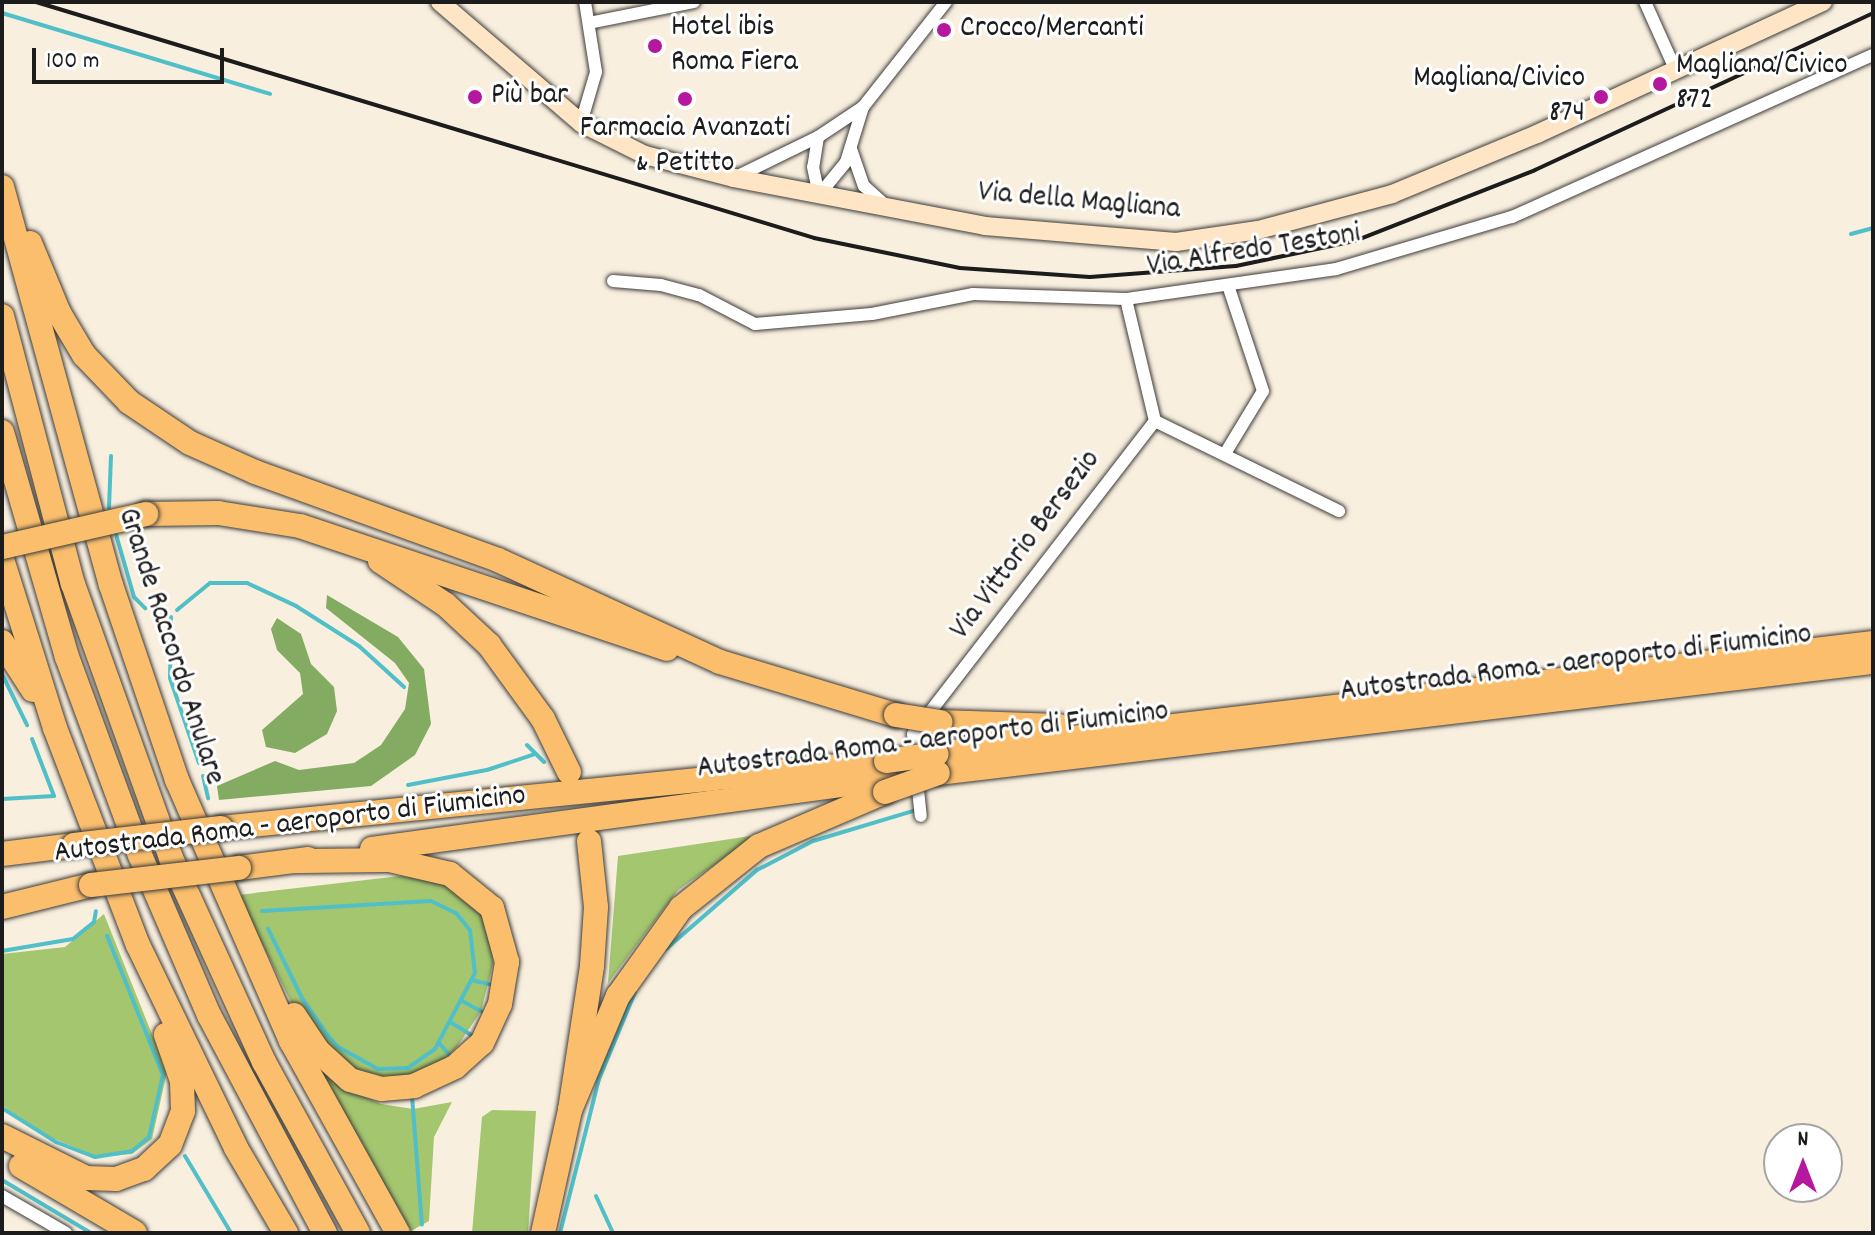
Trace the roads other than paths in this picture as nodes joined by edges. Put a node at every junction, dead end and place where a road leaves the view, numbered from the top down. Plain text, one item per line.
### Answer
1 (440, 2) edge
2 (585, 2) edge
3 (694, 2) edge
4 (946, 2) edge
5 (1645, 2) edge
6 (1823, 2) edge
7 (660, 5) edge
8 (589, 23) junction
9 (1873, 55) edge
10 (1676, 71) junction
11 (863, 107) junction
12 (581, 123) junction
13 (818, 137) junction
14 (851, 149) junction
15 (813, 167) junction
16 (2, 168) edge
17 (840, 173) junction
18 (734, 178) junction
19 (2, 187) edge
20 (819, 195) junction
21 (887, 207) junction
22 (613, 281) dead end
23 (1229, 288) junction
24 (1126, 299) junction
25 (2, 316) edge
26 (1155, 421) junction
27 (2, 432) edge
28 (1226, 452) junction
29 (1339, 511) dead end
30 (300, 526) junction
31 (2, 547) edge
32 (2, 559) edge
33 (2, 642) edge
34 (1873, 643) edge
35 (720, 662) junction
36 (1873, 662) edge
37 (1221, 721) junction
38 (55, 728) junction
39 (938, 764) junction
40 (569, 772) dead end
41 (886, 777) junction
42 (921, 816) dead end
43 (589, 841) dead end
44 (2, 852) edge
45 (294, 861) junction
46 (91, 885) junction
47 (2, 895) edge
48 (224, 896) junction
49 (2, 907) edge
50 (138, 945) junction
51 (570, 1110) junction
52 (2, 1136) edge
53 (2, 1154) edge
54 (2, 1196) edge
55 (66, 1233) edge
56 (135, 1233) edge
57 (286, 1233) edge
58 (325, 1233) edge
59 (358, 1233) edge
60 (398, 1233) edge
61 (543, 1233) edge

1 - 12 main road, Via della Magliana
2 - 8 street
3 - 7 street
4 - 11 street
5 - 10 street
6 - 10 main road, Via della Magliana
7 - 8 street
8 - 12 street
9 - 23 street, Via Alfredo Testoni
10 - 21 main road, Via della Magliana
11 - 13 street
11 - 14 street
12 - 18 main road, Via della Magliana
13 - 15 street
13 - 18 street
14 - 17 street
14 - 21 street
15 - 17 street
15 - 20 street
16 - 35 highway
17 - 20 street
18 - 20 main road, Via della Magliana
19 - 48 highway, Grande Raccordo Anulare
20 - 21 main road, Via della Magliana
22 - 24 street, Via Alfredo Testoni
23 - 24 street, Via Alfredo Testoni
23 - 28 street
24 - 26 street
25 - 59 highway
26 - 28 street
26 - 42 street, Via Vittorio Bersezio
27 - 58 highway
28 - 29 street
30 - 31 highway, bridge
30 - 35 highway
30 - 40 highway
32 - 38 highway
33 - 38 highway
34 - 37 highway, Autostrada Roma - aeroporto di Fiumicino
35 - 37 highway, bridge
36 - 39 highway, Autostrada Roma - aeroporto di Fiumicino
37 - 39 highway, Autostrada Roma - aeroporto di Fiumicino
38 - 50 highway
39 - 41 highway, Autostrada Roma - aeroporto di Fiumicino, bridge
41 - 44 highway, Autostrada Roma - aeroporto di Fiumicino, bridge
41 - 45 highway, Autostrada Roma - aeroporto di Fiumicino
41 - 51 highway
43 - 51 highway
45 - 46 highway, Autostrada Roma - aeroporto di Fiumicino, bridge
45 - 48 highway
46 - 47 highway, Autostrada Roma - aeroporto di Fiumicino
46 - 49 highway
48 - 60 highway, Grande Raccordo Anulare
50 - 52 highway
50 - 57 highway
51 - 61 highway
53 - 56 highway
54 - 55 street

